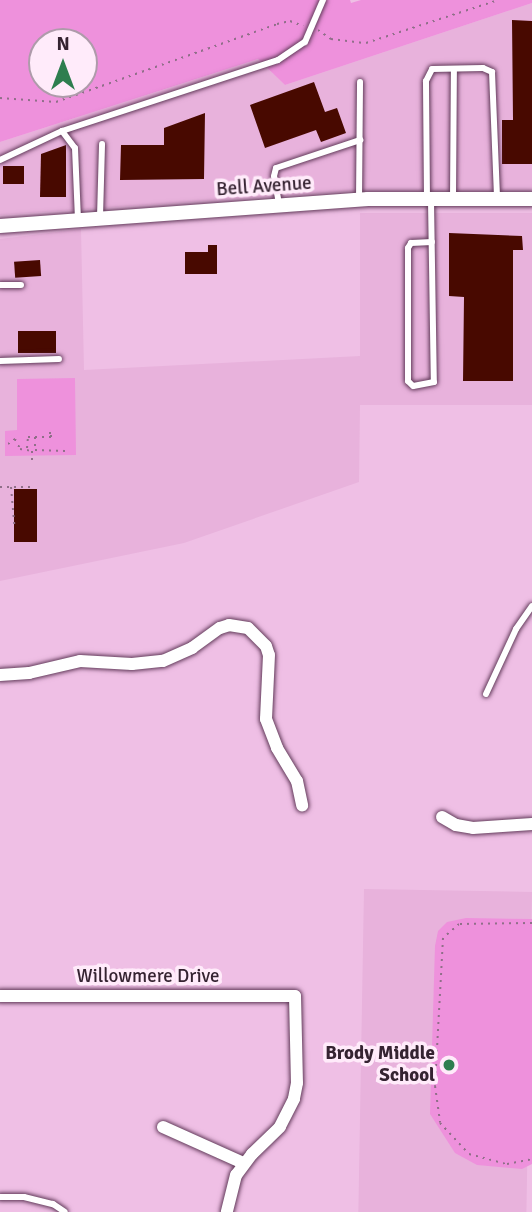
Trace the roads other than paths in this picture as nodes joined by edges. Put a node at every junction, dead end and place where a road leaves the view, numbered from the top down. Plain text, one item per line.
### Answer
1 (324, 0) edge
2 (454, 69) junction
3 (360, 82) dead end
4 (62, 131) junction
5 (360, 139) junction
6 (102, 144) dead end
7 (0, 160) edge
8 (429, 199) junction
9 (453, 199) junction
10 (497, 199) junction
11 (532, 199) edge
12 (359, 200) junction
13 (280, 205) junction
14 (100, 219) junction
15 (78, 220) junction
16 (0, 226) edge
17 (432, 242) junction
18 (0, 285) edge
19 (21, 285) dead end
20 (59, 359) dead end
21 (0, 360) edge
22 (532, 606) edge
23 (0, 675) edge
24 (486, 694) dead end
25 (302, 806) dead end
26 (442, 817) dead end
27 (532, 824) edge
28 (0, 996) edge
29 (163, 1127) dead end
30 (243, 1163) junction
31 (0, 1197) edge
32 (65, 1212) edge
33 (227, 1212) edge

1 - 4 lane
2 - 8 lane
2 - 9 lane
2 - 10 lane
3 - 5 lane
4 - 7 lane
4 - 15 lane
5 - 12 lane
5 - 13 lane
6 - 14 lane
8 - 9 street, Bell Avenue
8 - 12 street, Bell Avenue
8 - 17 lane
9 - 10 street, Bell Avenue
10 - 11 street, Bell Avenue
12 - 13 street, Bell Avenue
13 - 14 street, Bell Avenue
14 - 15 street, Bell Avenue
15 - 16 street, Bell Avenue
17 - 17 lane
18 - 19 lane
20 - 21 lane
22 - 24 lane
23 - 25 street
26 - 27 street
28 - 30 street, Willowmere Drive
29 - 30 street
30 - 33 street
31 - 32 lane

